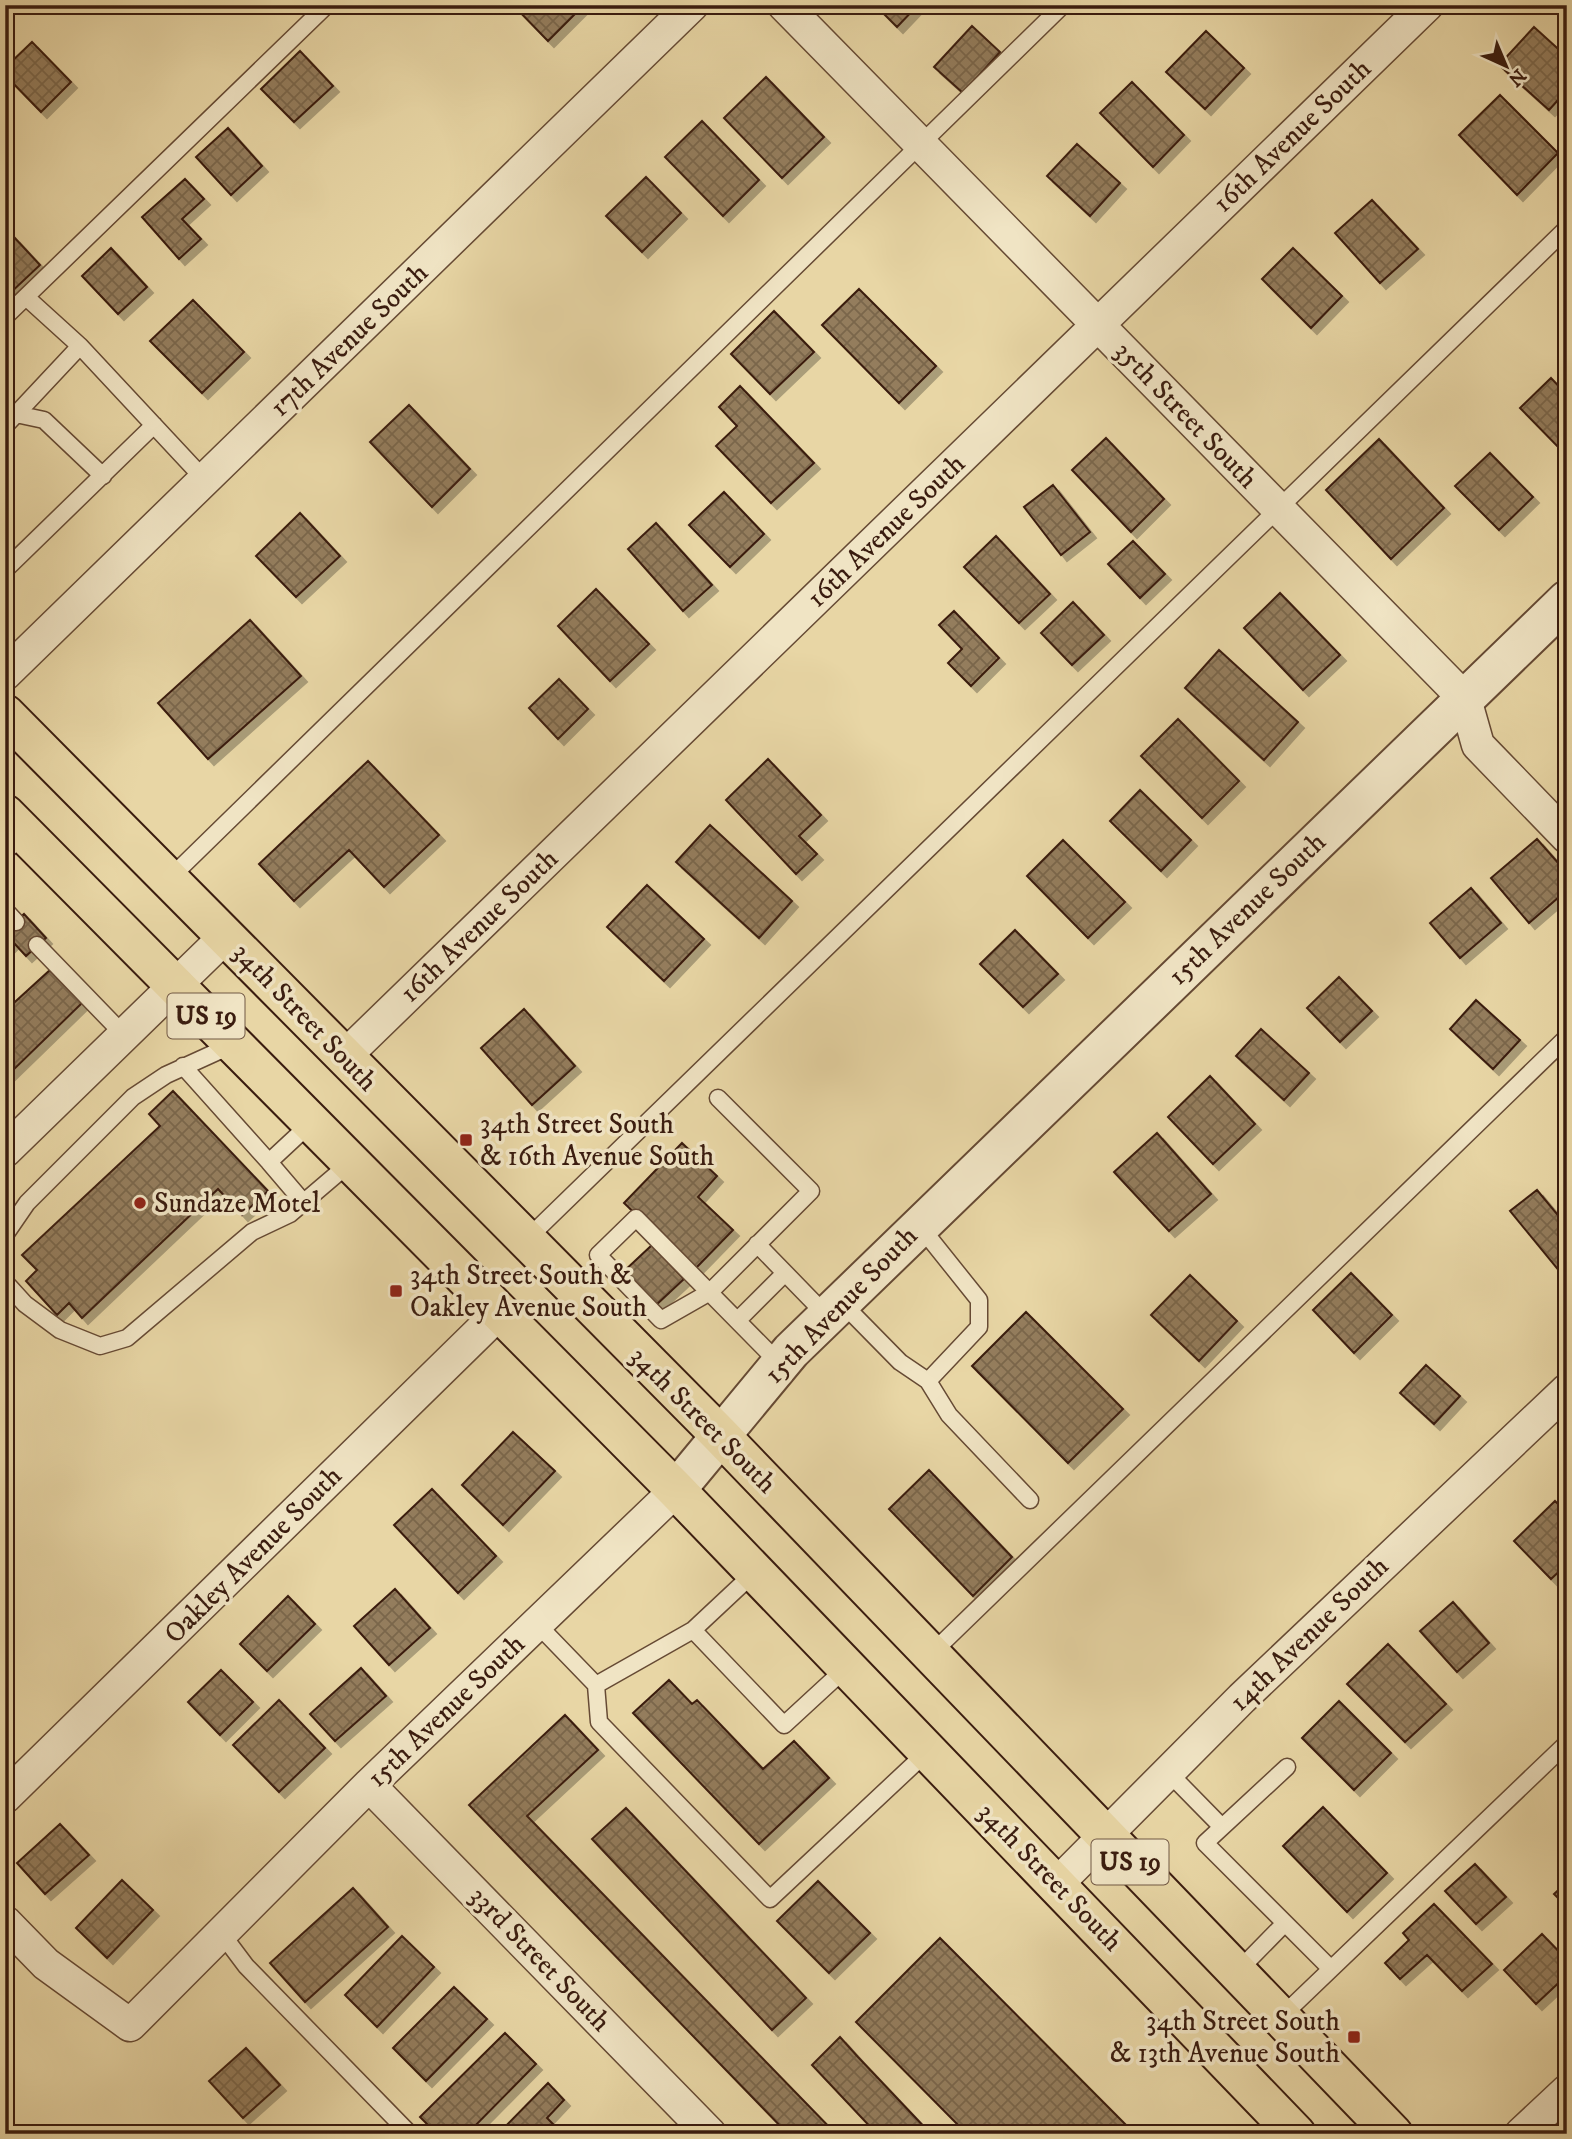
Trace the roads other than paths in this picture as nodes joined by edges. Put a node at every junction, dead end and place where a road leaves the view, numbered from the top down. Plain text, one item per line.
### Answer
1 (327, 5) edge
2 (692, 5) edge
3 (784, 5) edge
4 (1063, 5) edge
5 (1427, 5) edge
6 (920, 144) junction
7 (1567, 228) edge
8 (26, 297) junction
9 (5, 317) edge
10 (1098, 325) junction
11 (80, 346) junction
12 (11, 420) edge
13 (154, 425) junction
14 (103, 476) junction
15 (205, 480) junction
16 (1278, 509) junction
17 (5, 570) edge
18 (1567, 600) edge
19 (5, 674) edge
20 (1465, 699) junction
21 (5, 714) edge
22 (12, 833) edge
23 (1567, 837) edge
24 (169, 879) junction
25 (226, 936) junction
26 (37, 945) dead end
27 (175, 984) junction
28 (124, 1035) junction
29 (1567, 1037) edge
30 (234, 1044) junction
31 (344, 1057) junction
32 (183, 1066) junction
33 (718, 1098) dead end
34 (312, 1122) junction
35 (5, 1151) edge
36 (270, 1162) junction
37 (351, 1162) junction
38 (304, 1203) junction
39 (919, 1225) junction
40 (5, 1235) edge
41 (526, 1240) junction
42 (757, 1244) junction
43 (598, 1255) junction
44 (785, 1273) junction
45 (5, 1282) edge
46 (569, 1284) junction
47 (710, 1292) junction
48 (834, 1309) junction
49 (500, 1312) junction
50 (661, 1320) junction
51 (738, 1320) junction
52 (632, 1348) junction
53 (780, 1364) junction
54 (928, 1381) junction
55 (1567, 1390) edge
56 (719, 1434) junction
57 (676, 1490) junction
58 (1030, 1500) dead end
59 (755, 1572) junction
60 (537, 1624) junction
61 (693, 1630) junction
62 (931, 1654) junction
63 (848, 1667) junction
64 (596, 1685) junction
65 (1567, 1743) edge
66 (928, 1751) junction
67 (1287, 1767) dead end
68 (1168, 1772) junction
69 (369, 1785) junction
70 (5, 1797) edge
71 (1222, 1827) junction
72 (1105, 1836) junction
73 (1057, 1884) junction
74 (5, 1922) edge
75 (1285, 1923) junction
76 (222, 1934) junction
77 (1331, 1969) junction
78 (1237, 1972) junction
79 (1281, 2017) junction
80 (1567, 2091) edge
81 (410, 2134) edge
82 (710, 2134) edge
83 (1296, 2134) edge
84 (1394, 2134) edge
85 (1521, 2134) edge

1 - 8 lane
2 - 15 street, 17th Avenue South
3 - 6 street, 35th Street South
4 - 6 lane
5 - 10 street, 16th Avenue South
6 - 10 street, 35th Street South
6 - 24 lane
7 - 16 lane
8 - 9 lane
8 - 11 lane
10 - 16 street, 35th Street South
10 - 31 street, 16th Avenue South
11 - 12 lane
11 - 13 lane
12 - 14 lane
13 - 14 lane
13 - 15 lane
14 - 17 lane
15 - 19 street, 17th Avenue South
16 - 20 street, 35th Street South
16 - 41 lane
18 - 20 street, 15th Avenue South
20 - 23 street, 35th Street South
20 - 39 street, 15th Avenue South
21 - 24 highway, 34th Street South / US 19
22 - 27 highway, 34th Street South / US 19
24 - 25 highway, 34th Street South / US 19
25 - 27 street
25 - 31 highway, 34th Street South / US 19
26 - 28 lane
27 - 28 street
27 - 30 highway, 34th Street South / US 19
28 - 35 street
29 - 62 lane
30 - 32 lane
30 - 34 highway, 34th Street South / US 19
31 - 41 highway, 34th Street South / US 19
32 - 36 lane
32 - 40 lane
33 - 42 lane
34 - 36 lane
34 - 37 highway, 34th Street South / US 19
36 - 38 lane
37 - 38 lane
37 - 49 highway, 34th Street South / US 19
38 - 45 lane
39 - 48 street, 15th Avenue South
39 - 54 lane
41 - 46 highway, 34th Street South / US 19
42 - 44 lane
42 - 47 lane
43 - 46 lane
43 - 47 lane
43 - 50 lane
44 - 48 lane
44 - 51 lane
46 - 52 highway, 34th Street South / US 19
47 - 50 lane
47 - 51 lane
48 - 53 street, 15th Avenue South
48 - 54 lane
49 - 57 highway, 34th Street South / US 19
49 - 70 street, Oakley Avenue South
50 - 52 lane
51 - 53 lane
52 - 56 highway, 34th Street South / US 19
53 - 56 street, 15th Avenue South
54 - 58 lane
55 - 68 street, 14th Avenue South
56 - 57 street, 15th Avenue South
56 - 62 highway, 34th Street South / US 19
57 - 59 highway, 34th Street South / US 19
57 - 60 street, 15th Avenue South
59 - 61 lane
59 - 63 highway, 34th Street South / US 19
60 - 64 lane
60 - 69 street, 15th Avenue South
61 - 63 lane
61 - 64 lane
62 - 72 highway, 34th Street South / US 19
63 - 66 highway, 34th Street South / US 19
64 - 66 lane
65 - 77 lane
66 - 73 highway, 34th Street South / US 19
67 - 71 lane
68 - 71 lane
68 - 72 street, 14th Avenue South
69 - 76 street, 15th Avenue South
69 - 82 street, 33rd Street South
71 - 75 lane
72 - 73 street, 14th Avenue South
72 - 78 highway, 34th Street South / US 19
73 - 83 highway, 34th Street South / US 19
74 - 76 street, 15th Avenue South
75 - 77 lane
75 - 78 lane
76 - 81 lane
77 - 79 lane
78 - 79 highway, 34th Street South / US 19
79 - 84 highway, 34th Street South / US 19
80 - 85 street

